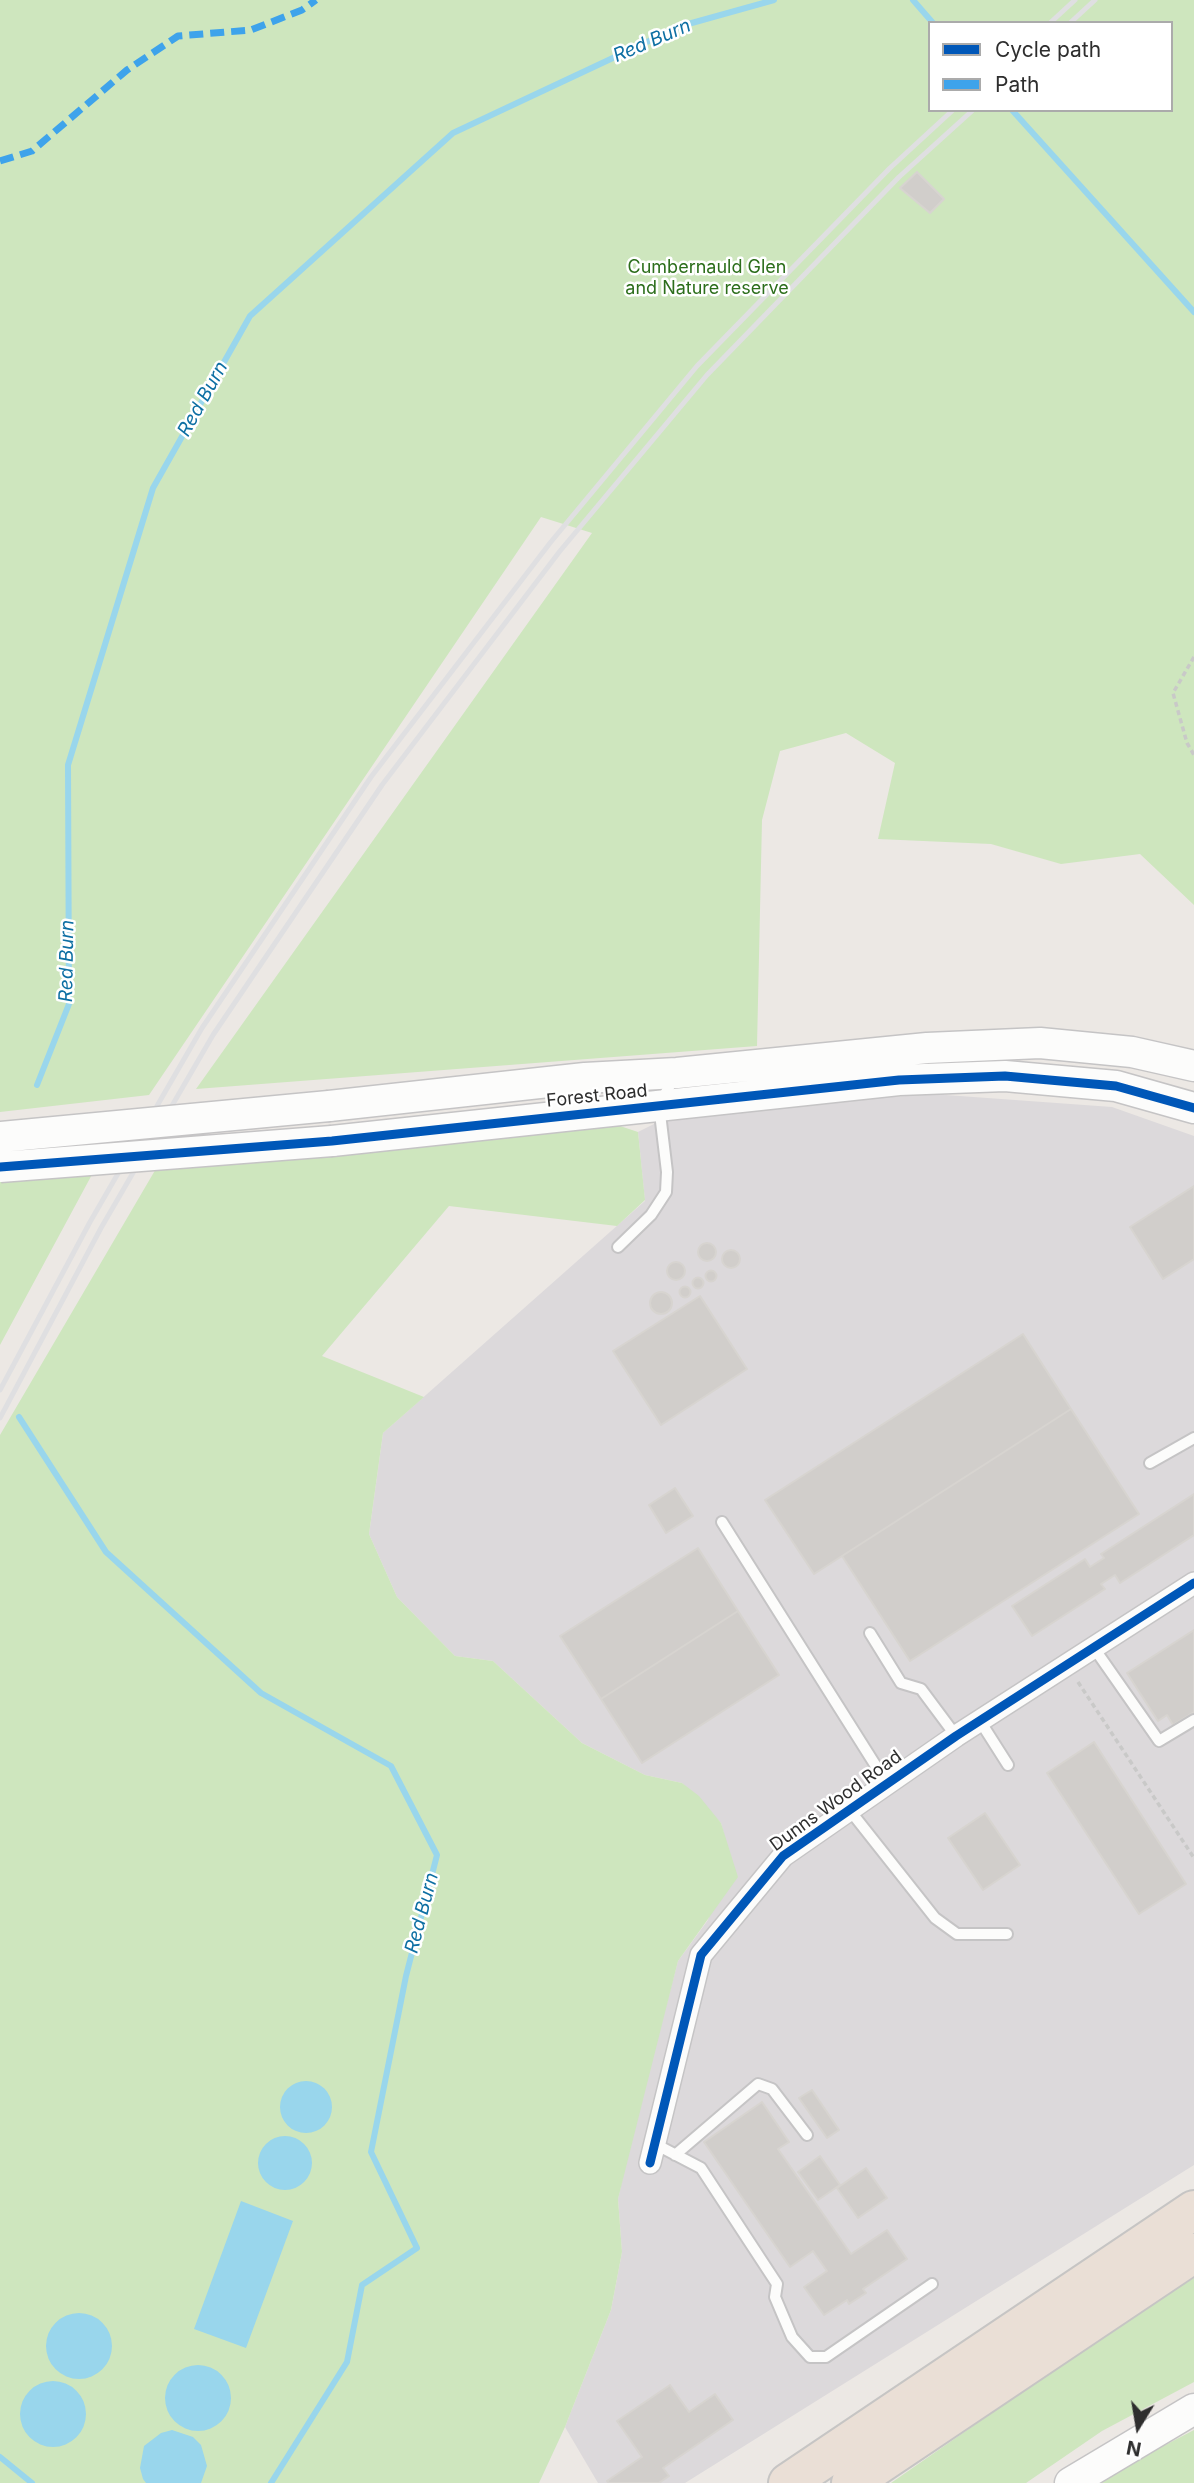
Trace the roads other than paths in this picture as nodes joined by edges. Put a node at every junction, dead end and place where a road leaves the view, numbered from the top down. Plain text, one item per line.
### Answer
1 (1194, 1066) edge
2 (677, 1073) junction
3 (659, 1105) junction
4 (1194, 1108) edge
5 (0, 1137) edge
6 (0, 1167) edge
7 (618, 1247) dead end
8 (1194, 1438) edge
9 (1150, 1463) dead end
10 (722, 1522) dead end
11 (1194, 1583) edge
12 (870, 1633) dead end
13 (1094, 1648) junction
14 (1194, 1720) edge
15 (980, 1721) junction
16 (956, 1735) junction
17 (1008, 1765) dead end
18 (886, 1782) junction
19 (848, 1808) junction
20 (1007, 1934) dead end
21 (807, 2135) dead end
22 (653, 2153) joint
23 (675, 2155) junction
24 (1194, 2210) edge
25 (1194, 2253) edge
26 (932, 2284) dead end
27 (1194, 2409) edge
28 (788, 2483) edge
29 (850, 2483) edge
30 (1070, 2483) edge

1 - 2 street, Forest Road
2 - 3 lane
2 - 5 street, Forest Road, bridge
3 - 4 street, Forest Road
3 - 6 street, Forest Road, bridge
3 - 7 lane
8 - 9 lane
10 - 18 lane
11 - 13 street, Dunns Wood Road
12 - 16 lane
13 - 14 lane
13 - 15 street, Dunns Wood Road
15 - 16 street, Dunns Wood Road
15 - 17 lane
16 - 18 street, Dunns Wood Road
18 - 19 street, Dunns Wood Road
19 - 20 lane
19 - 22 street, Dunns Wood Road
21 - 23 lane
22 - 23 lane
23 - 26 lane
24 - 28 highway
25 - 29 highway
27 - 30 street

